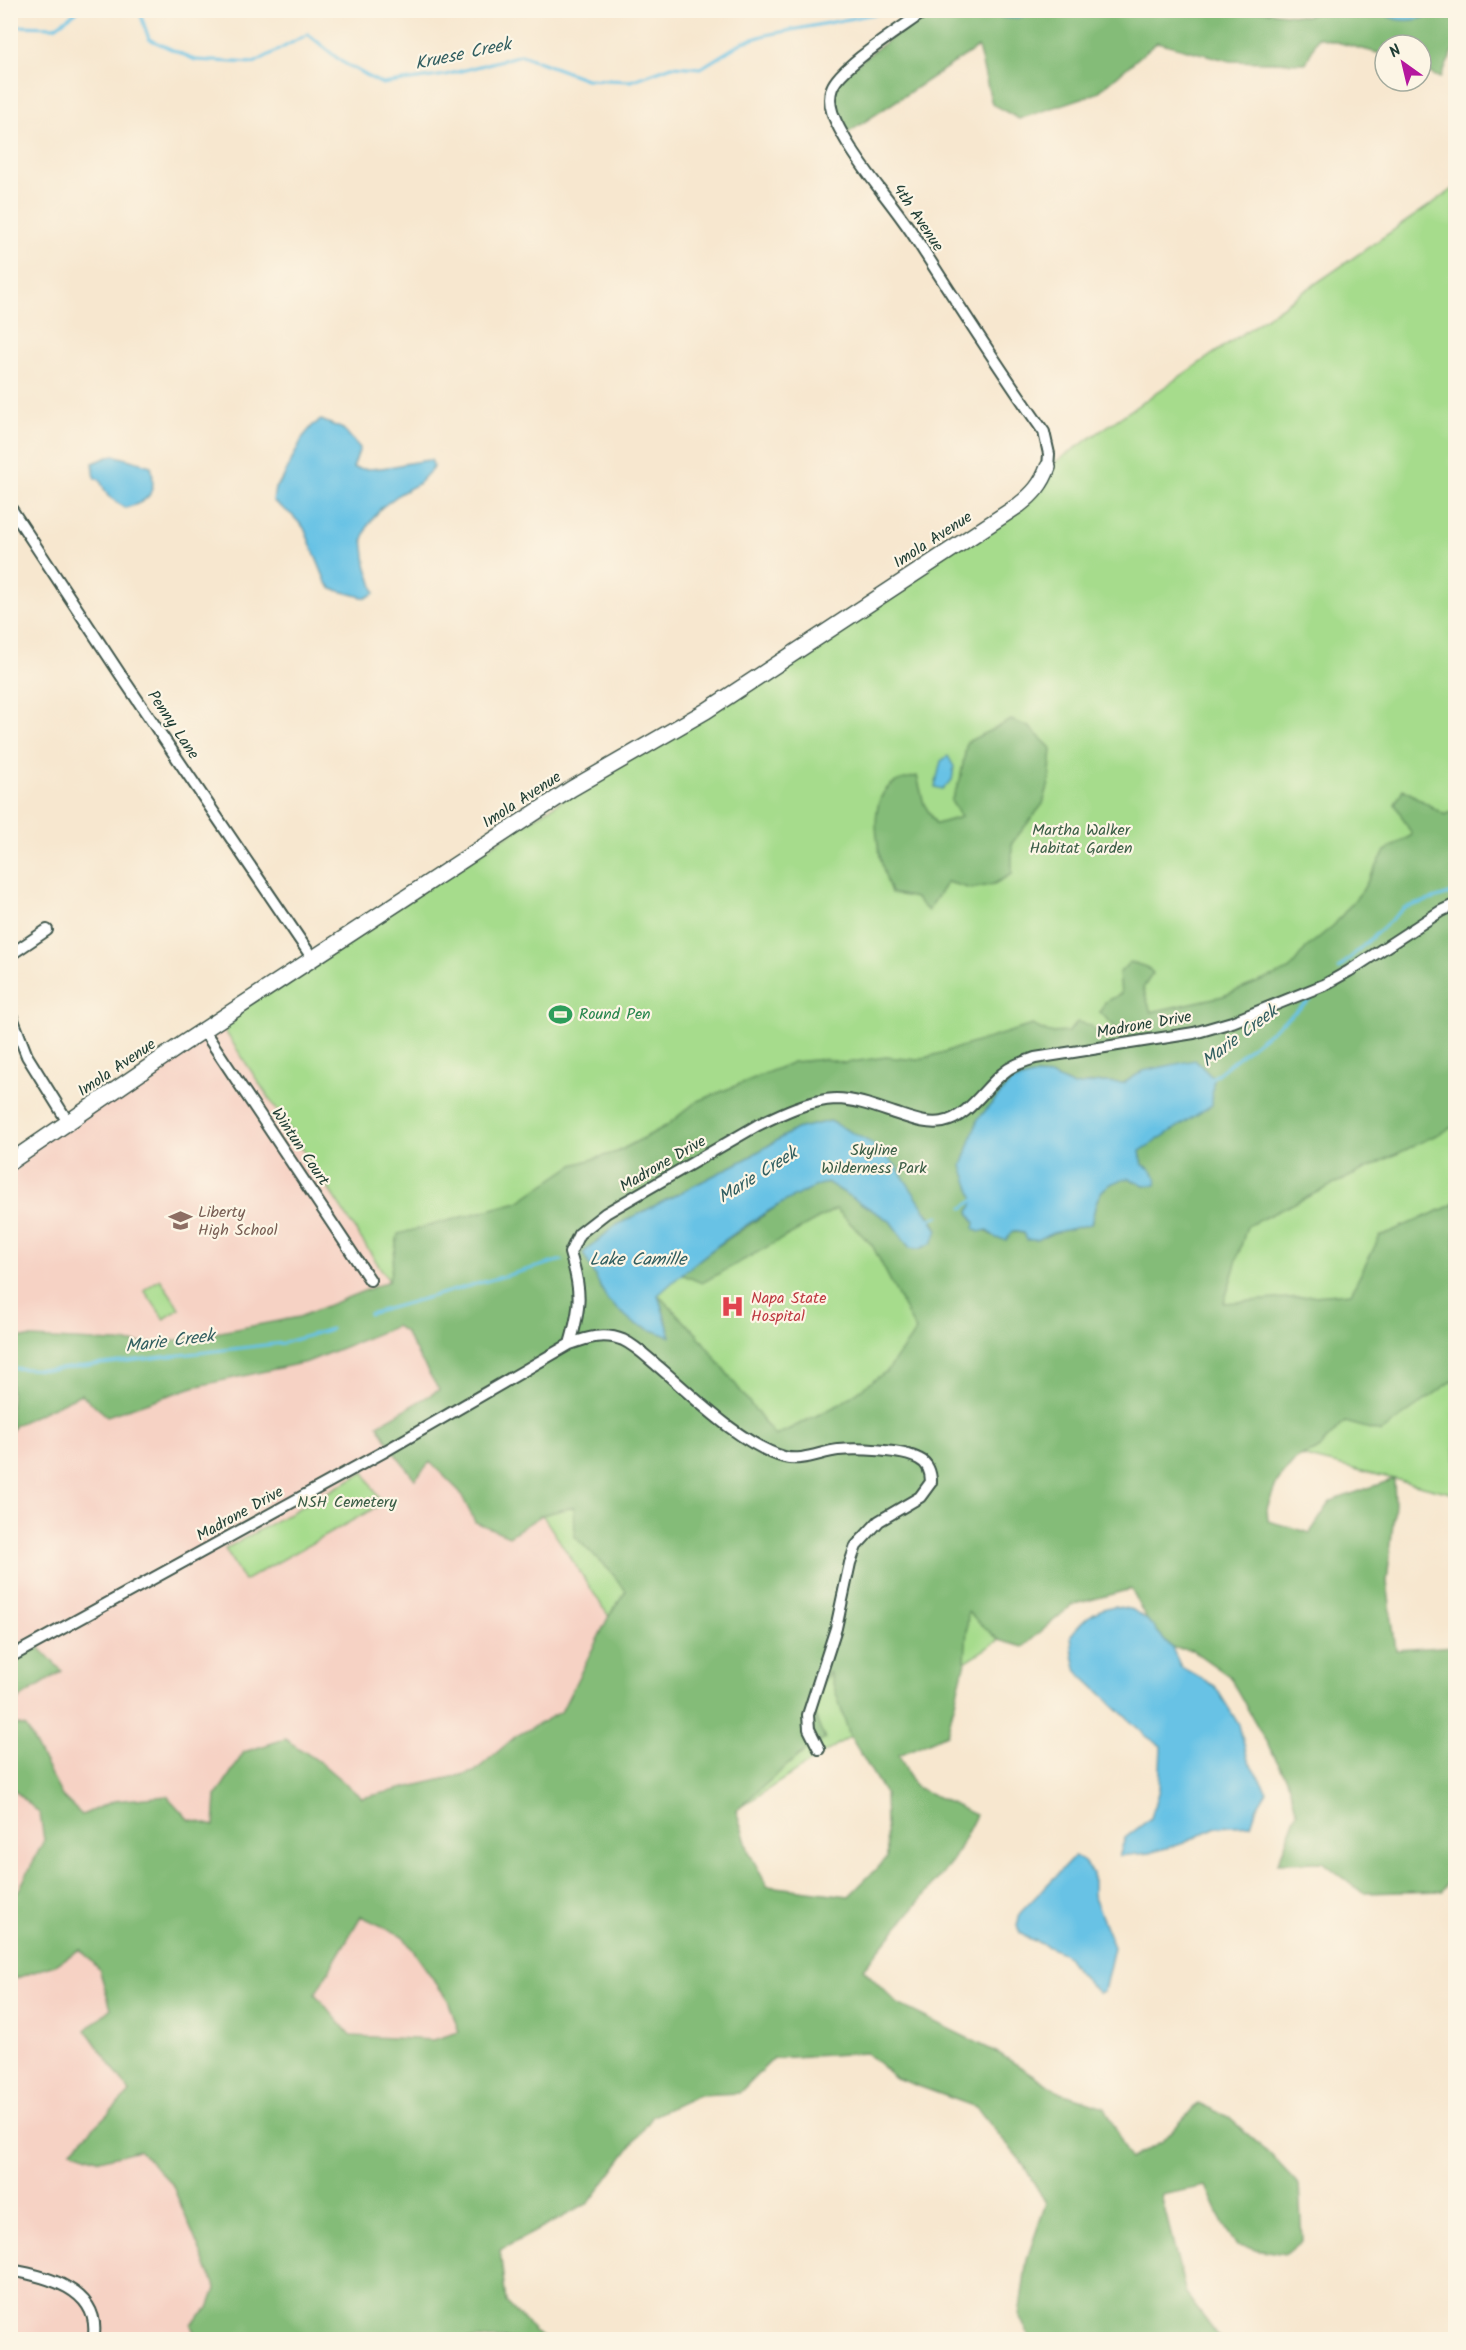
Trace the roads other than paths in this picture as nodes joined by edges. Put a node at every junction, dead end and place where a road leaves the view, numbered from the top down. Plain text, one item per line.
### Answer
1 (926, 10) edge
2 (1048, 467) joint
3 (10, 507) edge
4 (1455, 903) edge
5 (47, 930) dead end
6 (10, 956) edge
7 (313, 959) junction
8 (10, 1012) edge
9 (204, 1031) junction
10 (68, 1122) junction
11 (10, 1162) edge
12 (370, 1280) dead end
13 (570, 1344) junction
14 (10, 1657) edge
15 (819, 1749) dead end
16 (10, 2270) edge
17 (94, 2335) dead end

1 - 2 street, 4th Avenue
2 - 7 street, Imola Avenue
3 - 7 street, Penny Lane
4 - 13 street, Madrone Drive
5 - 6 street
7 - 9 street, Imola Avenue
8 - 10 street
9 - 10 street, Imola Avenue
9 - 12 street, Wintun Court
10 - 11 street, Imola Avenue
13 - 14 street, Madrone Drive
13 - 15 street
16 - 17 street

